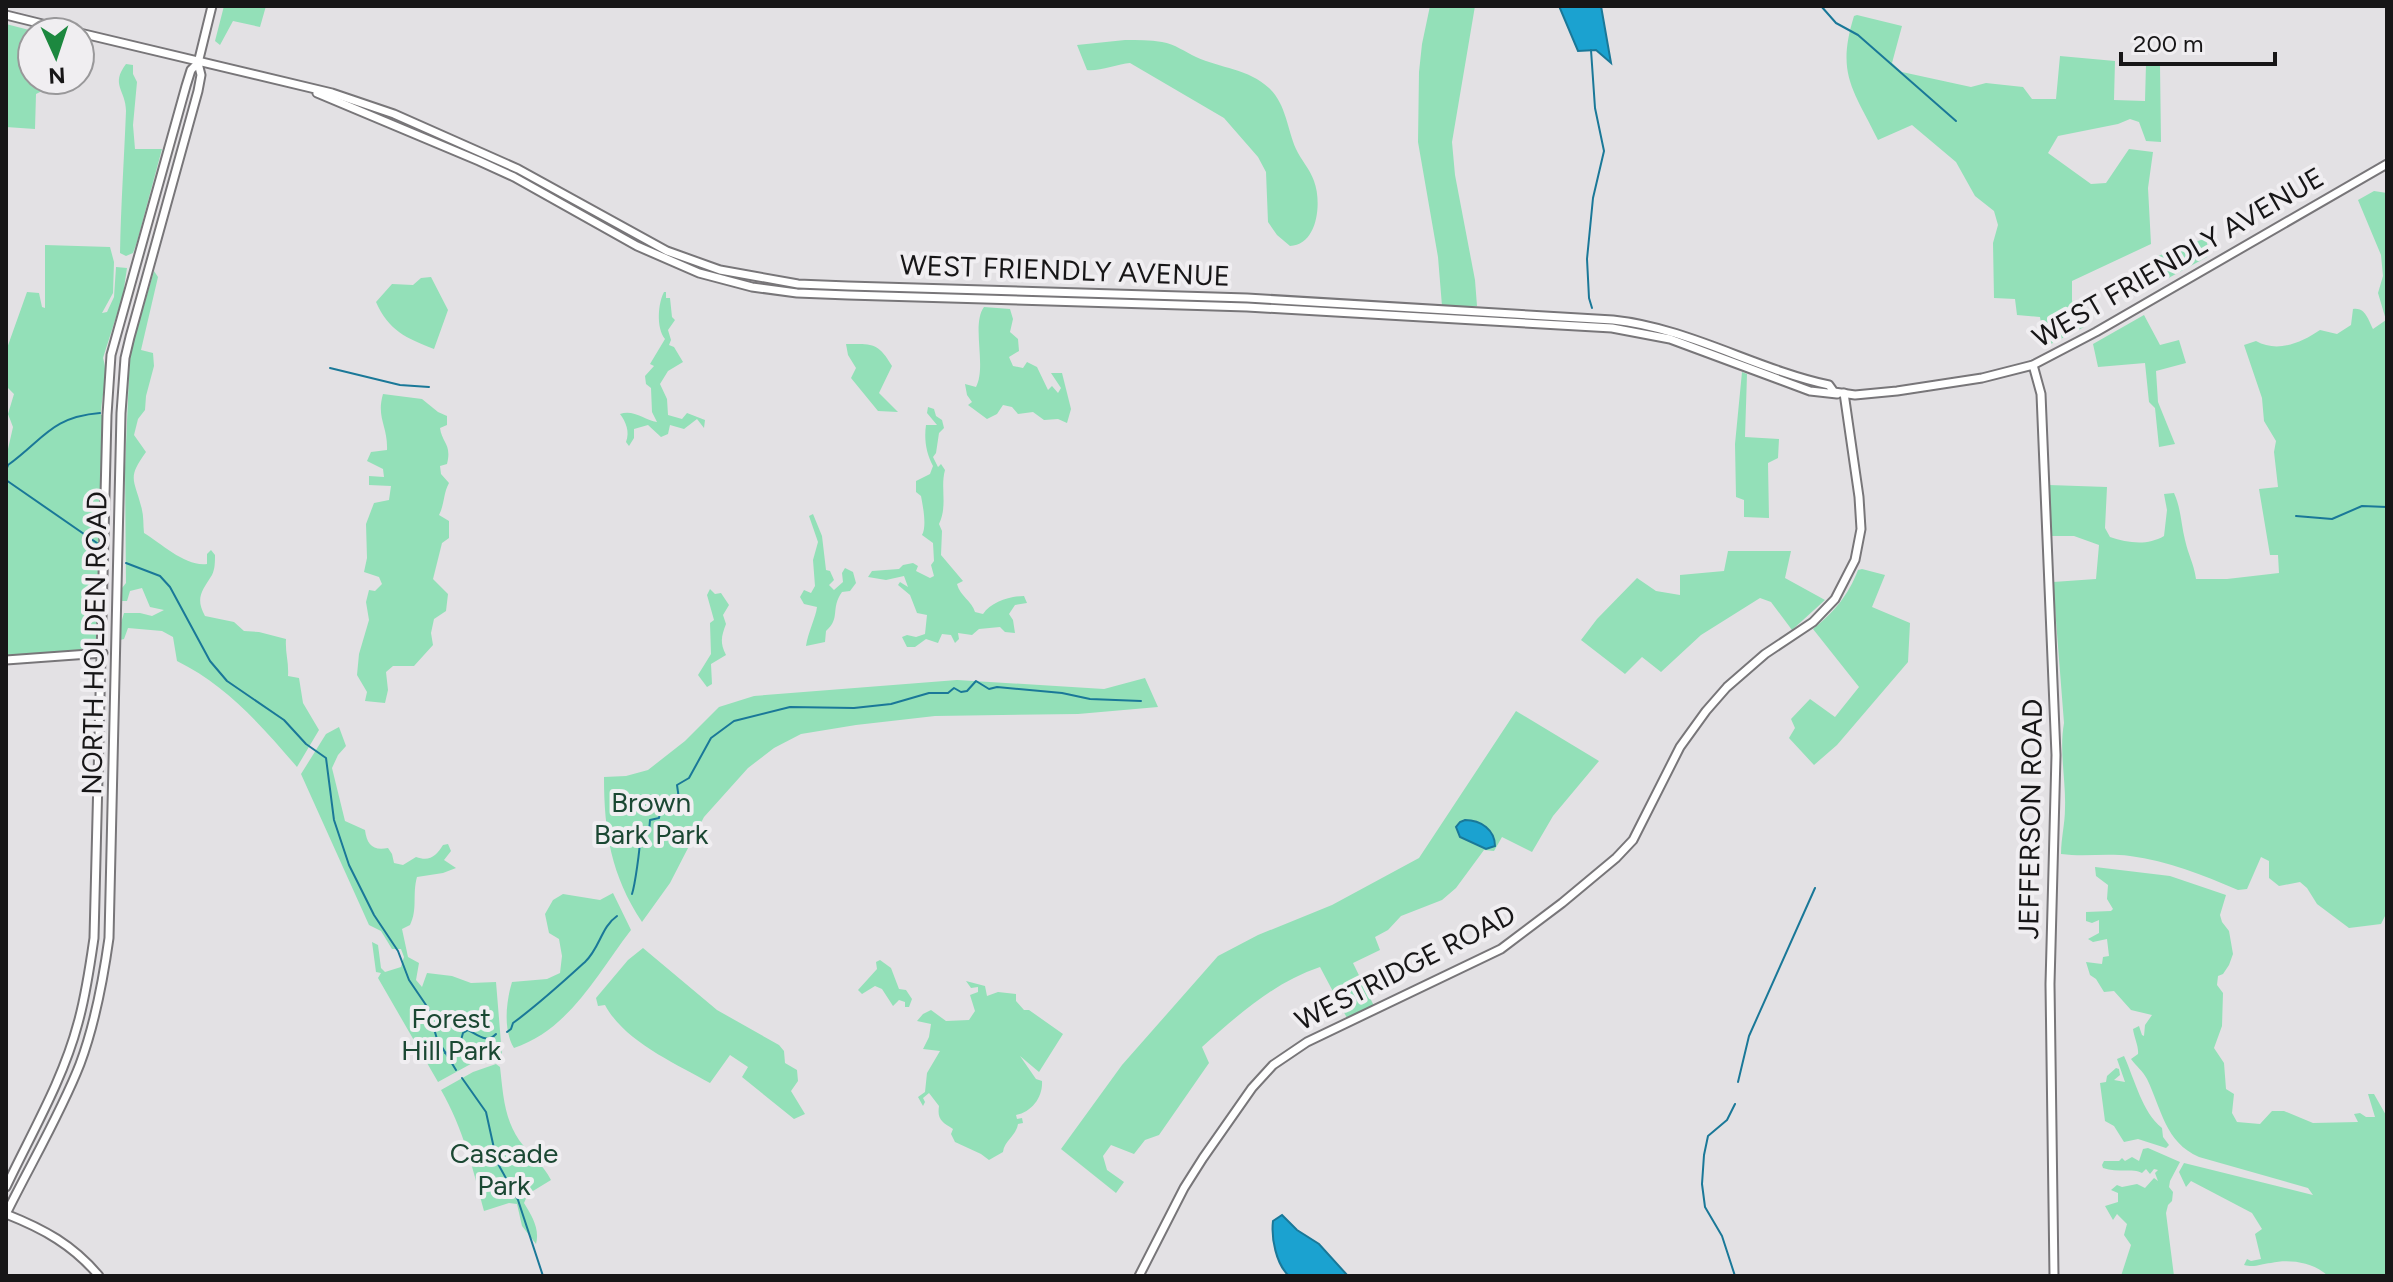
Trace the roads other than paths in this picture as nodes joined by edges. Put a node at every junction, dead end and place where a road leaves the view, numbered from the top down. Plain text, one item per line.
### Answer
1 (212, 6) edge
2 (96, 38) edge
3 (198, 63) junction
4 (311, 90) junction
5 (2387, 164) edge
6 (2033, 365) junction
7 (1844, 393) junction
8 (103, 653) junction
9 (6, 660) edge
10 (6, 1187) edge
11 (6, 1214) edge
12 (99, 1276) edge
13 (1139, 1276) edge
14 (2054, 1276) edge

1 - 3 main road, NORTH HOLDEN ROAD
2 - 3 main road, WEST FRIENDLY AVENUE
3 - 4 main road, WEST FRIENDLY AVENUE
3 - 8 main road, NORTH HOLDEN ROAD
3 - 11 main road, NORTH HOLDEN ROAD
4 - 7 main road, WEST FRIENDLY AVENUE
4 - 7 main road, WEST FRIENDLY AVENUE
5 - 6 main road, WEST FRIENDLY AVENUE
6 - 7 main road, WEST FRIENDLY AVENUE
6 - 14 main road, JEFFERSON ROAD
7 - 13 main road, WESTRIDGE ROAD
8 - 9 main road
8 - 10 main road, NORTH HOLDEN ROAD
11 - 12 main road

